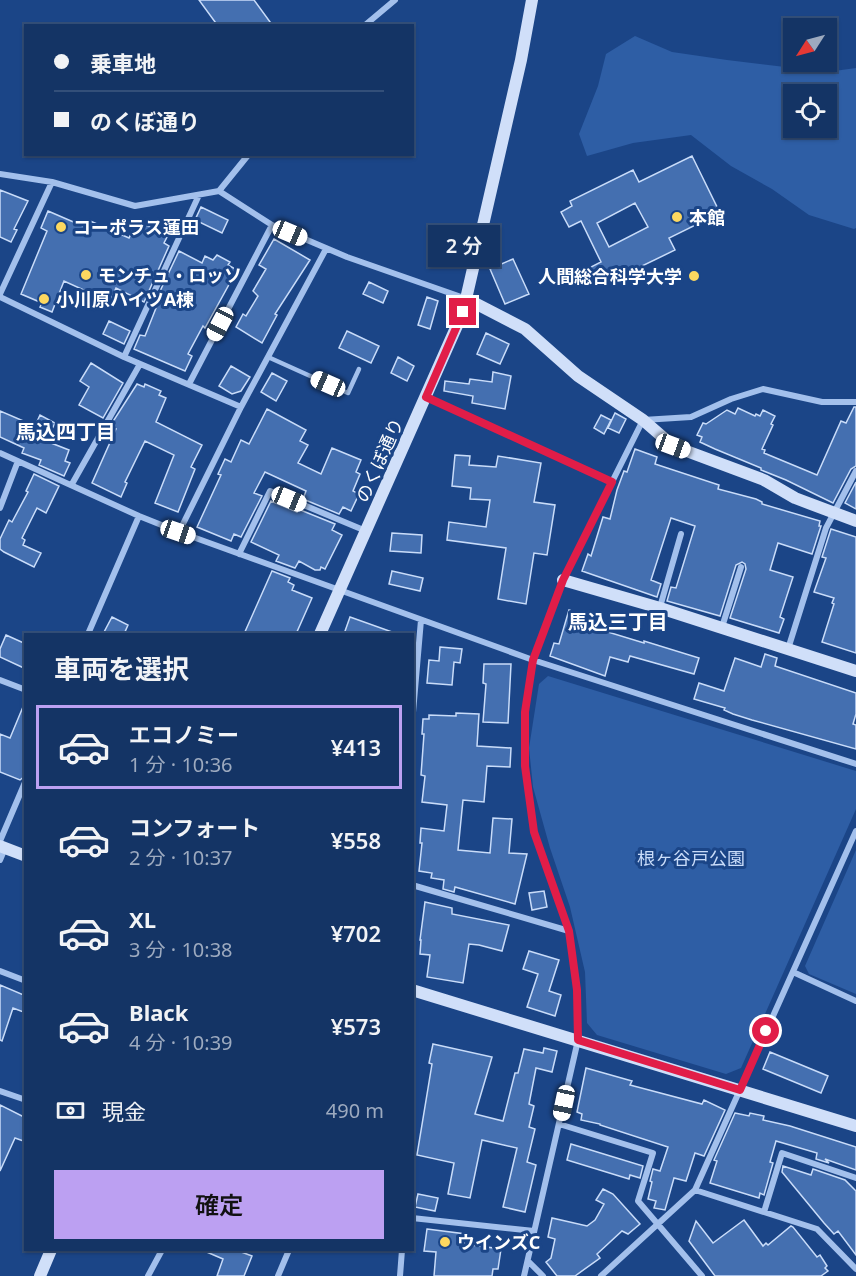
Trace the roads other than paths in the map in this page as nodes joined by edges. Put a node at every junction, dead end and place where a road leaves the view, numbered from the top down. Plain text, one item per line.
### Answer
1 (395, 0) edge
2 (532, 0) edge
3 (366, 24) edge
4 (247, 156) edge
5 (0, 174) edge
6 (52, 182) junction
7 (219, 191) junction
8 (199, 195) junction
9 (272, 225) junction
10 (326, 249) junction
11 (0, 296) edge
12 (467, 299) junction
13 (124, 357) junction
14 (268, 357) junction
15 (140, 364) junction
16 (359, 369) dead end
17 (189, 384) junction
18 (426, 397) junction
19 (856, 402) edge
20 (241, 407) junction
21 (643, 420) junction
22 (0, 453) edge
23 (18, 461) junction
24 (856, 471) edge
25 (612, 482) junction
26 (72, 484) junction
27 (0, 508) edge
28 (835, 514) junction
29 (139, 516) junction
30 (856, 521) edge
31 (367, 531) junction
32 (178, 532) junction
33 (681, 534) dead end
34 (239, 554) junction
35 (741, 567) dead end
36 (563, 580) junction
37 (340, 590) junction
38 (660, 608) junction
39 (420, 620) junction
40 (722, 628) junction
41 (88, 633) edge
42 (320, 633) edge
43 (788, 649) junction
44 (533, 660) junction
45 (856, 671) edge
46 (0, 680) edge
47 (24, 689) edge
48 (414, 698) edge
49 (856, 765) edge
50 (24, 786) edge
51 (856, 831) edge
52 (1, 849) edge
53 (24, 855) edge
54 (414, 886) edge
55 (569, 931) junction
56 (0, 971) edge
57 (793, 972) junction
58 (24, 980) edge
59 (414, 991) edge
60 (856, 1001) edge
61 (578, 1040) junction
62 (740, 1090) junction
63 (0, 1091) edge
64 (24, 1099) edge
65 (559, 1124) junction
66 (856, 1126) edge
67 (856, 1178) edge
68 (694, 1190) junction
69 (764, 1212) junction
70 (414, 1218) edge
71 (657, 1224) junction
72 (534, 1231) junction
73 (51, 1251) edge
74 (161, 1251) edge
75 (289, 1251) edge
76 (402, 1251) edge
77 (528, 1261) junction
78 (856, 1269) edge
79 (40, 1276) edge
80 (148, 1276) edge
81 (278, 1276) edge
82 (400, 1276) edge
83 (524, 1276) edge
84 (543, 1276) edge
85 (601, 1276) edge
86 (702, 1276) edge

1 - 3 street
2 - 12 street, のくぼ通り
4 - 7 street
5 - 6 street
6 - 8 street
6 - 11 street
7 - 8 street
7 - 9 street
8 - 13 street
9 - 10 street
9 - 17 street
10 - 12 street
10 - 14 street
11 - 13 street
12 - 18 street, のくぼ通り
12 - 21 street
13 - 15 street
14 - 16 lane
14 - 20 street
15 - 17 street
15 - 26 street
17 - 20 street
18 - 25 street
18 - 31 street, のくぼ通り
19 - 21 street
20 - 32 street
21 - 25 street
21 - 28 street
22 - 23 street
23 - 26 street
23 - 27 street
24 - 28 street
25 - 36 street
26 - 29 street
28 - 30 street
28 - 43 street
29 - 32 street
29 - 41 street
31 - 34 street
31 - 37 street, のくぼ通り
32 - 34 street
33 - 38 street
34 - 37 street
35 - 40 street
36 - 38 street
36 - 44 street
37 - 39 street
37 - 42 street, のくぼ通り
38 - 40 street
39 - 44 street
39 - 48 street
40 - 43 street
43 - 45 street
44 - 49 street
44 - 55 street
46 - 47 street
50 - 52 street
51 - 57 street
52 - 53 street
54 - 55 street
55 - 61 street
56 - 58 street
57 - 60 street
57 - 62 street
59 - 61 street
61 - 62 street
61 - 65 street
62 - 66 street
62 - 68 street
63 - 64 street
65 - 71 street
65 - 72 street
67 - 69 street
68 - 69 street
68 - 71 street
69 - 78 street
70 - 72 street
71 - 85 street
71 - 86 street
72 - 77 street
73 - 79 street
74 - 80 street
75 - 81 street
76 - 82 street
77 - 83 street
77 - 84 street

